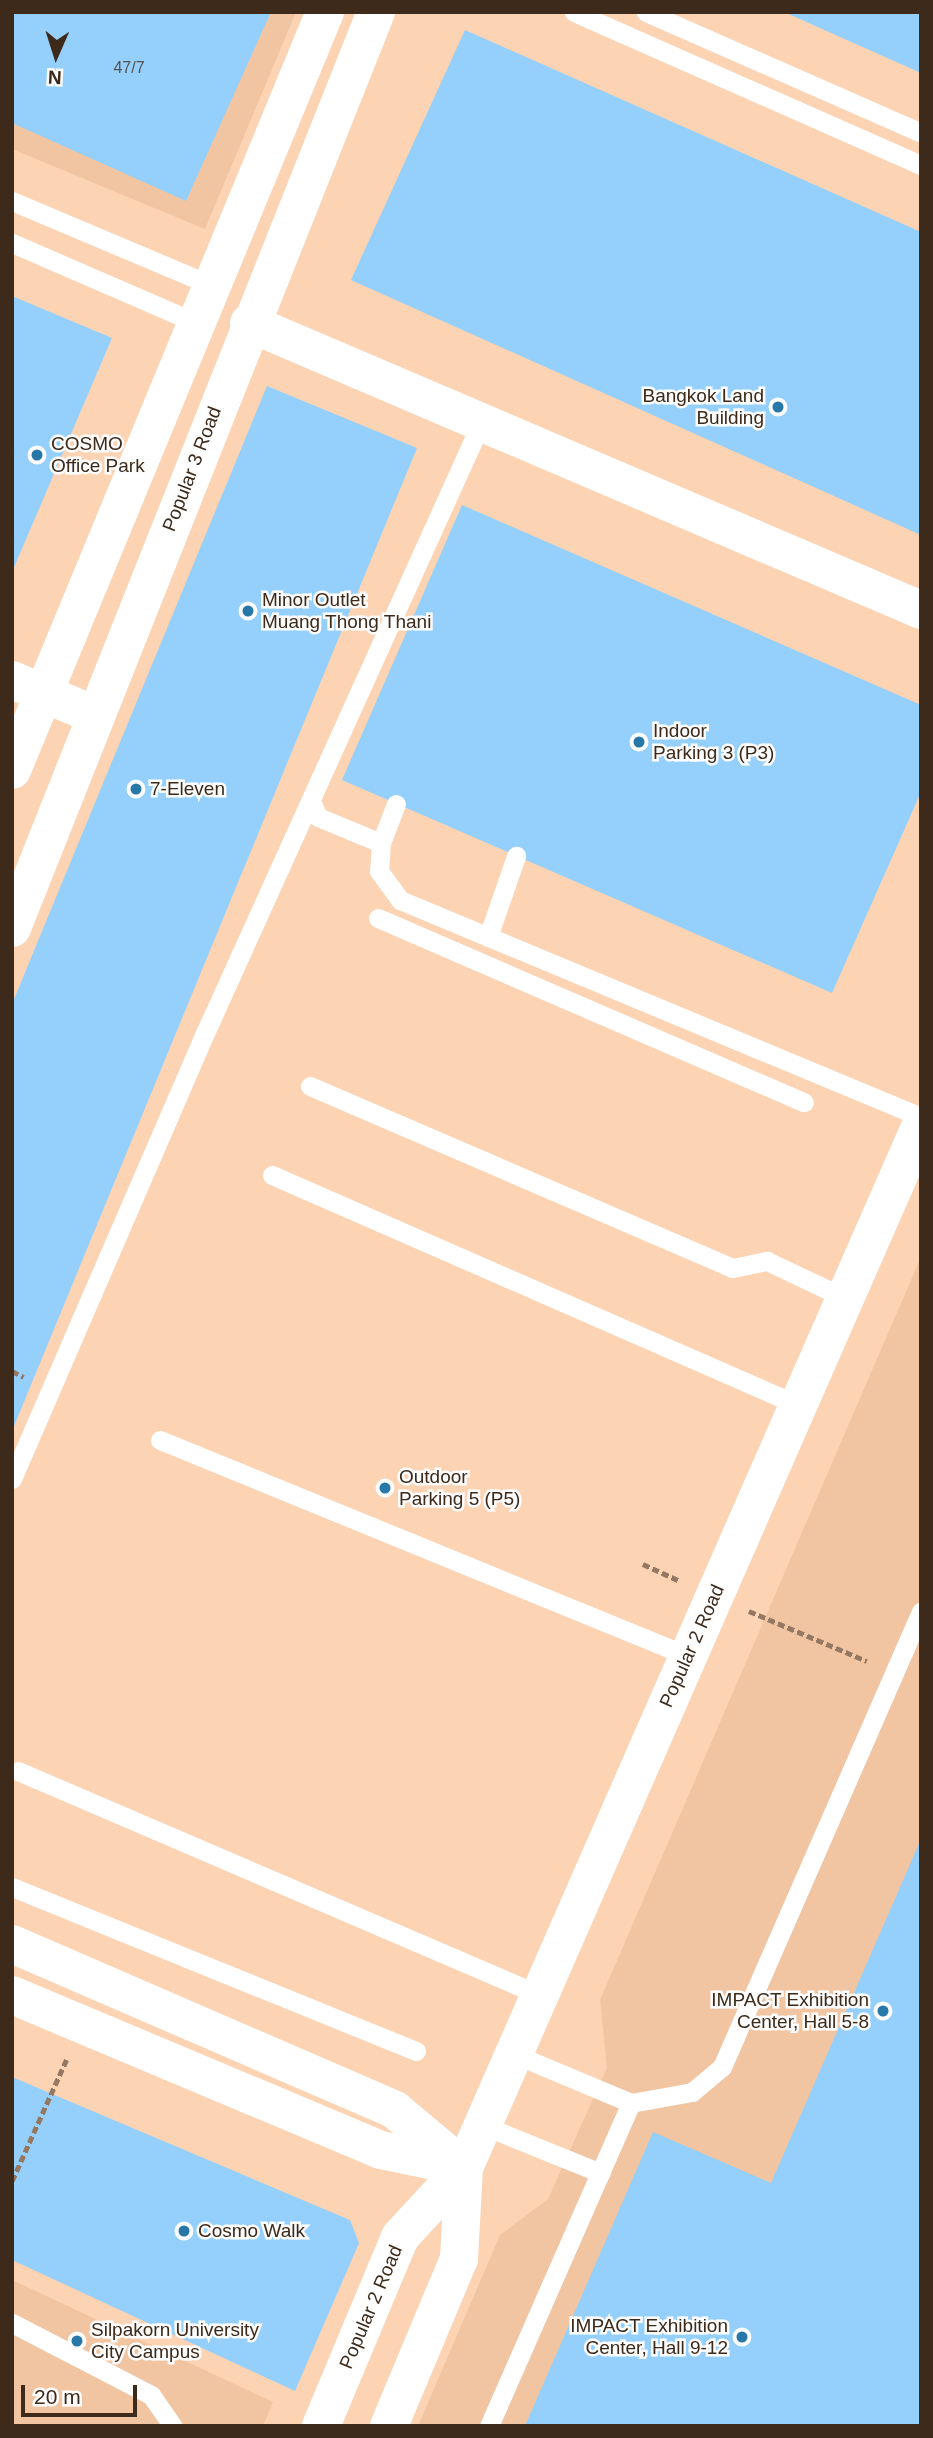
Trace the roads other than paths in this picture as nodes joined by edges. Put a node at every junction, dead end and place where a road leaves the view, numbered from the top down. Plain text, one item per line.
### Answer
1 (325, 12) edge
2 (376, 12) edge
3 (574, 12) edge
4 (646, 12) edge
5 (921, 133) edge
6 (921, 165) edge
7 (12, 201) edge
8 (12, 243) edge
9 (213, 286) junction
10 (249, 323) junction
11 (197, 324) junction
12 (481, 423) junction
13 (921, 610) edge
14 (27, 686) edge
15 (95, 715) junction
16 (12, 770) edge
17 (311, 801) junction
18 (396, 804) dead end
19 (381, 843) junction
20 (516, 856) dead end
21 (378, 919) dead end
22 (12, 928) edge
23 (488, 937) junction
24 (310, 1086) dead end
25 (804, 1102) dead end
26 (921, 1117) edge
27 (921, 1125) edge
28 (272, 1175) dead end
29 (845, 1298) junction
30 (798, 1405) junction
31 (160, 1440) dead end
32 (12, 1479) edge
33 (921, 1612) edge
34 (688, 1656) junction
35 (18, 1771) dead end
36 (12, 1887) edge
37 (12, 1944) edge
38 (12, 1995) edge
39 (540, 1995) junction
40 (416, 2051) dead end
41 (514, 2054) junction
42 (631, 2103) junction
43 (482, 2125) junction
44 (464, 2168) junction
45 (601, 2174) junction
46 (12, 2323) edge
47 (173, 2426) edge
48 (321, 2426) edge
49 (389, 2426) edge
50 (489, 2426) edge

1 - 9 street
2 - 10 street, Popular 3 Road
3 - 6 lane
4 - 5 lane
7 - 9 lane
8 - 11 lane
9 - 11 street
10 - 12 street
10 - 15 street, Popular 3 Road
11 - 14 street
12 - 13 street
12 - 17 lane
14 - 15 street
14 - 16 street
15 - 22 street, Popular 3 Road
17 - 19 lane
17 - 32 lane
18 - 19 lane
19 - 23 lane
20 - 23 lane
21 - 25 lane
23 - 26 lane
24 - 29 lane
27 - 29 street, Popular 2 Road
28 - 30 lane
29 - 30 street, Popular 2 Road
30 - 34 street, Popular 2 Road
31 - 34 lane
33 - 42 lane
34 - 39 street, Popular 2 Road
35 - 39 lane
36 - 40 lane
37 - 44 street
38 - 44 street
39 - 41 street, Popular 2 Road
41 - 42 lane
41 - 43 street, Popular 2 Road
42 - 45 lane
43 - 44 street, Popular 2 Road
43 - 45 lane
44 - 48 street, Popular 2 Road
44 - 49 street, Popular 2 Road
45 - 50 lane
46 - 47 lane

